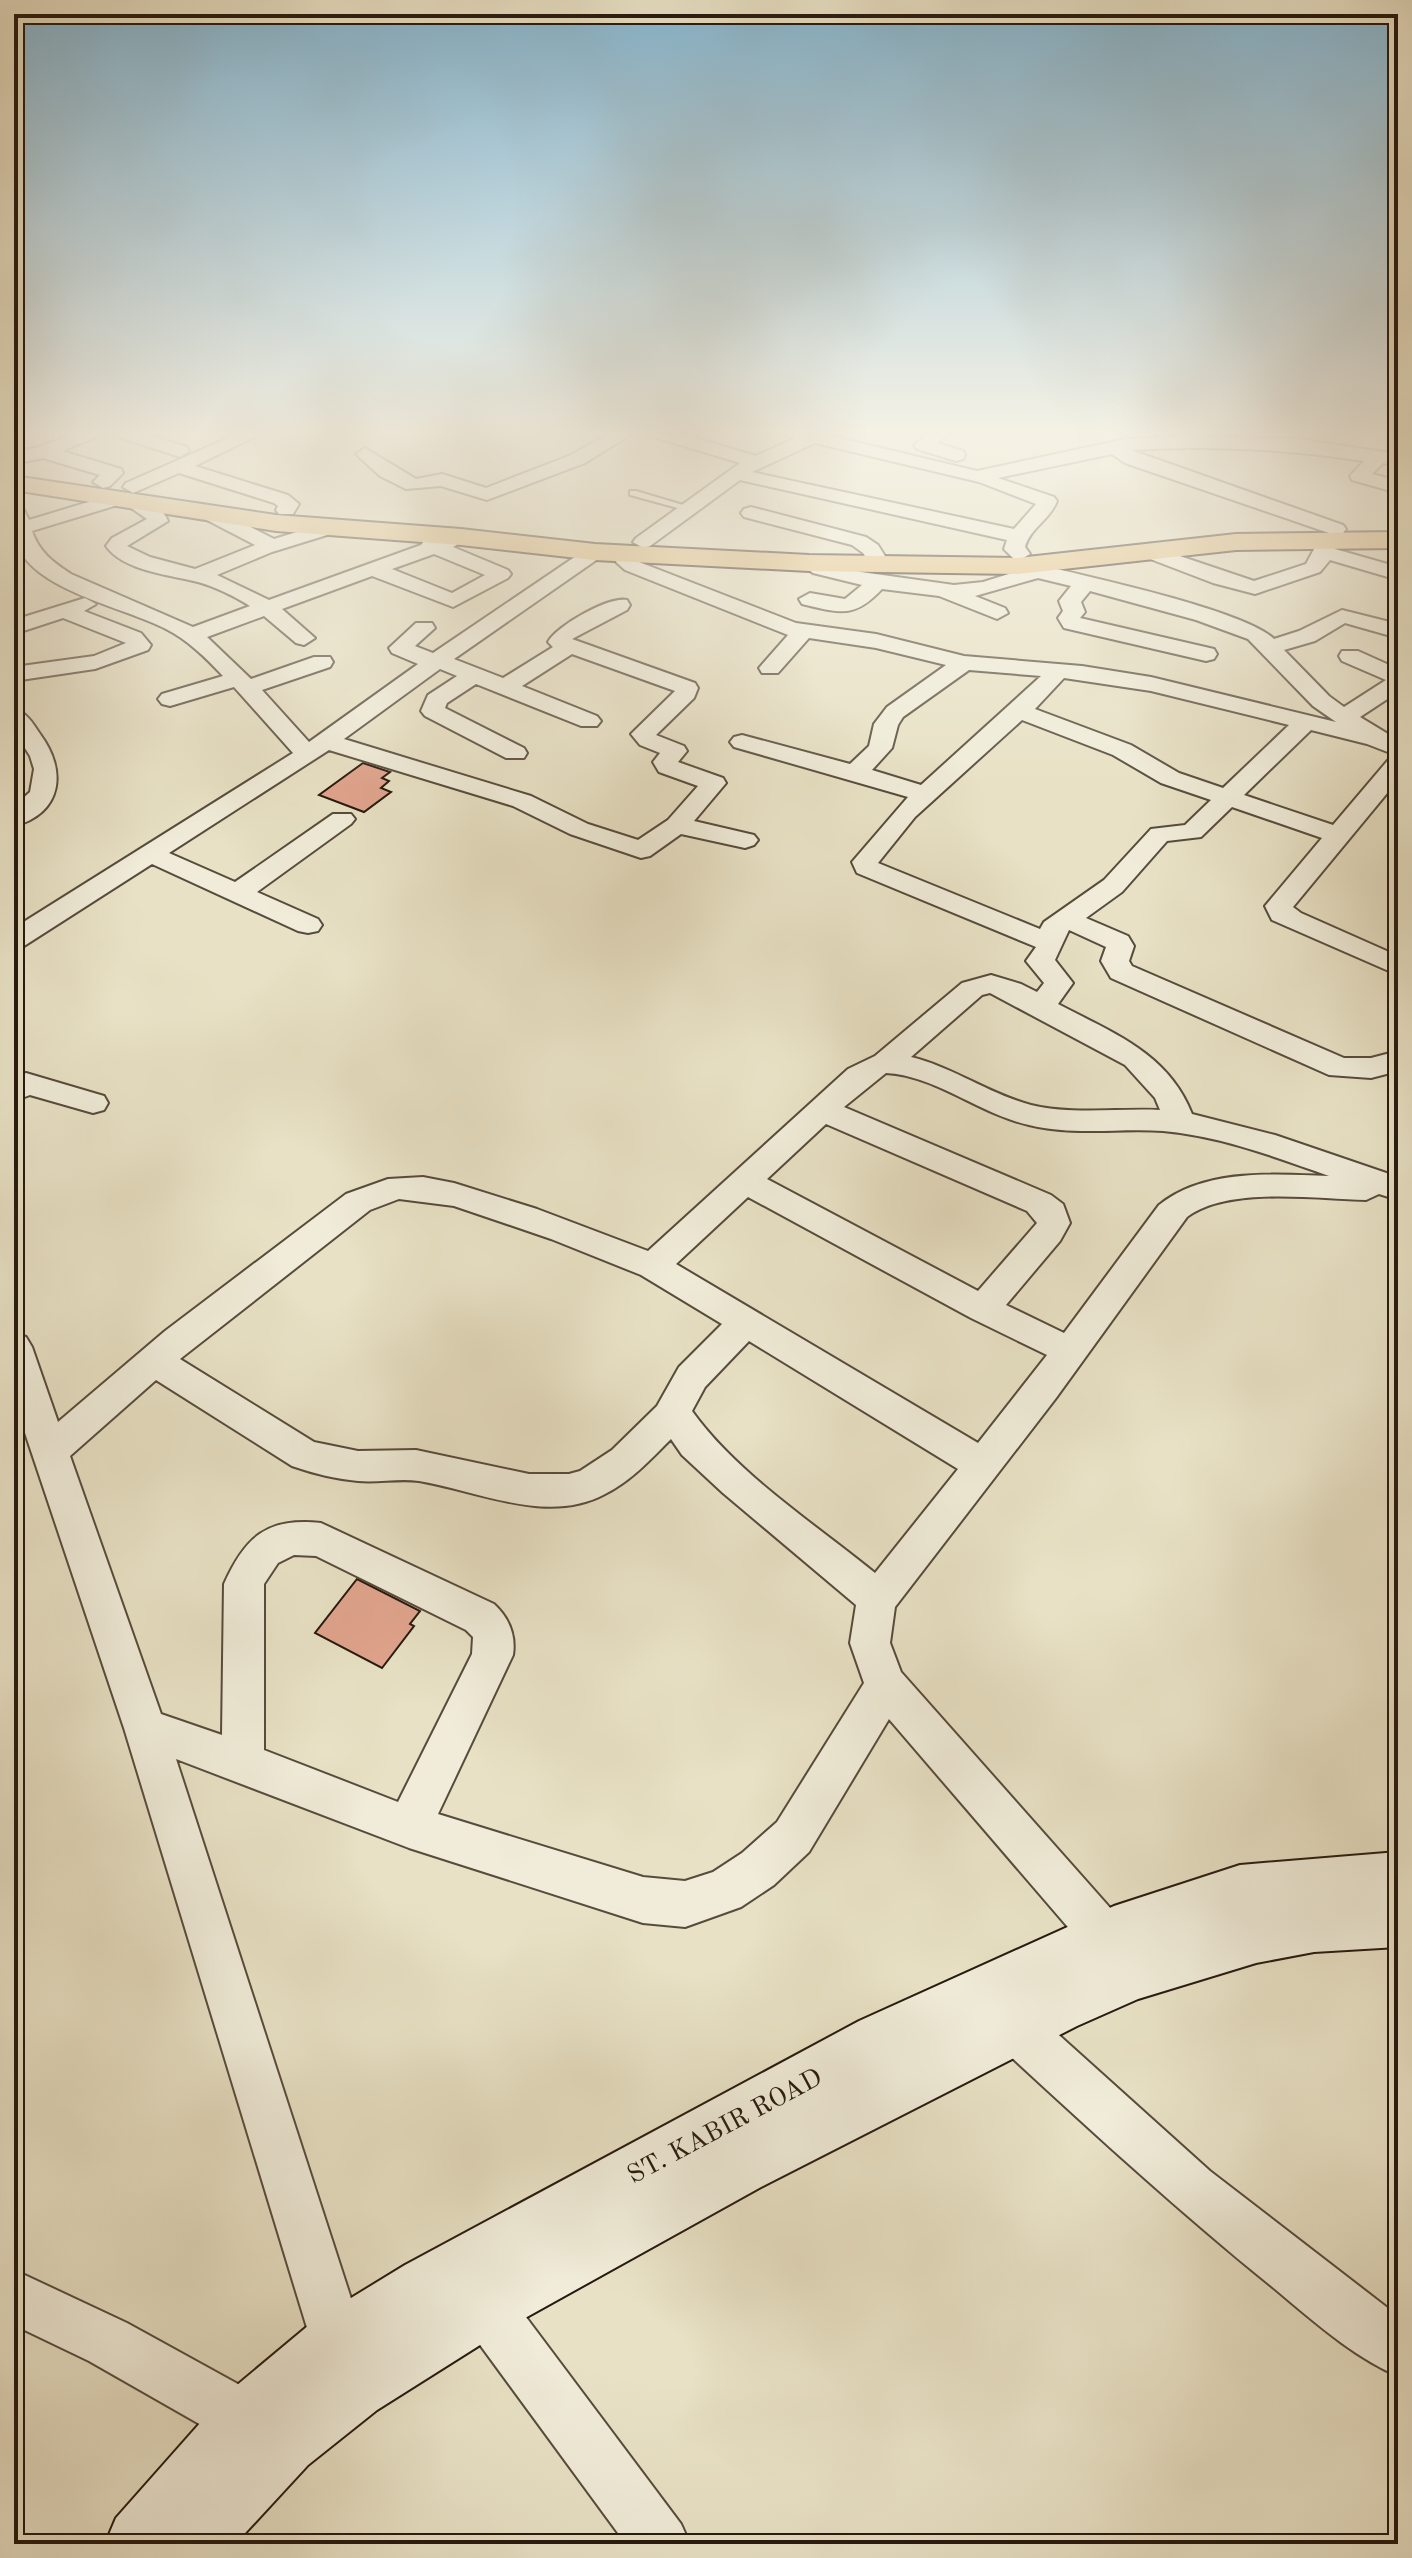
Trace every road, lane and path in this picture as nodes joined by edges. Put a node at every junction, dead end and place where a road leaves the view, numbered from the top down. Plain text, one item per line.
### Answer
1 (30, 549) edge
2 (119, 549) edge
3 (269, 549) edge
4 (292, 549) edge
5 (419, 549) edge
6 (442, 549) edge
7 (572, 549) edge
8 (621, 549) edge
9 (634, 549) edge
10 (651, 549) edge
11 (655, 549) edge
12 (868, 549) edge
13 (1008, 549) edge
14 (1028, 549) edge
15 (1085, 549) edge
16 (1180, 549) edge
17 (1324, 549) edge
18 (1347, 549) edge
19 (595, 552) junction
20 (1152, 553) junction
21 (280, 556) junction
22 (1024, 558) junction
23 (877, 565) junction
24 (370, 568) junction
25 (1398, 574) edge
26 (196, 576) junction
27 (1085, 584) junction
28 (319, 586) junction
29 (943, 590) junction
30 (109, 597) junction
31 (810, 599) dead end
32 (619, 605) dead end
33 (264, 607) junction
34 (64, 611) junction
35 (997, 613) dead end
36 (14, 627) edge
37 (424, 628) dead end
38 (804, 630) junction
39 (1398, 631) edge
40 (191, 635) junction
41 (304, 638) dead end
42 (568, 647) junction
43 (1272, 647) junction
44 (1206, 654) dead end
45 (1350, 656) dead end
46 (436, 661) junction
47 (322, 662) dead end
48 (964, 663) junction
49 (770, 668) dead end
50 (1058, 671) junction
51 (14, 674) edge
52 (475, 674) junction
53 (1398, 680) edge
54 (242, 683) junction
55 (507, 686) junction
56 (170, 699) dead end
57 (1019, 711) junction
58 (14, 716) edge
59 (1344, 717) junction
60 (589, 721) dead end
61 (1305, 723) junction
62 (1375, 739) junction
63 (742, 742) dead end
64 (317, 748) junction
65 (1398, 749) edge
66 (515, 753) dead end
67 (1398, 764) edge
68 (855, 773) junction
69 (924, 794) junction
70 (1226, 798) junction
71 (14, 818) edge
72 (342, 819) dead end
73 (677, 825) junction
74 (1337, 835) junction
75 (745, 840) dead end
76 (150, 854) junction
77 (238, 893) junction
78 (308, 925) dead end
79 (1058, 931) junction
80 (14, 940) edge
81 (1398, 966) edge
82 (1041, 1006) junction
83 (1398, 1061) edge
84 (885, 1063) junction
85 (14, 1091) edge
86 (93, 1103) dead end
87 (823, 1110) junction
88 (1180, 1122) junction
89 (746, 1182) junction
90 (1398, 1190) edge
91 (653, 1266) junction
92 (983, 1309) junction
93 (747, 1322) junction
94 (14, 1347) edge
95 (1068, 1350) junction
96 (154, 1361) junction
97 (673, 1413) junction
98 (51, 1450) junction
99 (983, 1465) junction
100 (878, 1599) junction
101 (886, 1685) junction
102 (145, 1728) junction
103 (243, 1762) junction
104 (409, 1827) junction
105 (1398, 1881) edge
106 (1398, 1917) edge
107 (1121, 1954) junction
108 (1013, 2026) junction
109 (14, 2297) edge
110 (483, 2304) junction
111 (1398, 2349) edge
112 (346, 2365) junction
113 (266, 2430) junction
114 (142, 2544) edge
115 (185, 2544) edge
116 (661, 2544) edge

1 - 30 street
2 - 26 street
3 - 21 street
4 - 21 street
5 - 24 street
6 - 24 street
7 - 19 main road
8 - 19 main road
9 - 38 street
10 - 23 main road
11 - 23 main road
12 - 23 street
13 - 22 street
14 - 22 street
15 - 22 main road
16 - 20 main road
17 - 20 street
18 - 25 street
19 - 46 street
20 - 22 main road
21 - 26 street
21 - 28 street
22 - 23 main road
22 - 27 street
22 - 29 street
23 - 29 street
23 - 31 street
24 - 28 street
26 - 33 street
27 - 43 street
27 - 44 street
28 - 33 street
29 - 35 street
30 - 34 street
30 - 40 street
32 - 42 street
33 - 40 street
33 - 41 street
34 - 36 street
34 - 51 street
37 - 46 street
38 - 48 street
38 - 49 street
39 - 43 street
40 - 54 street
42 - 55 street
42 - 73 street
43 - 59 street
45 - 53 street
46 - 52 street
46 - 64 street
47 - 54 street
48 - 50 street
48 - 68 street
50 - 57 street
50 - 61 street
52 - 55 street
52 - 66 street
53 - 59 street
54 - 56 street
54 - 64 street
55 - 60 street
57 - 69 street
57 - 70 street
58 - 71 street
59 - 62 street
61 - 62 street
61 - 70 street
62 - 65 street
63 - 68 street
64 - 73 street
64 - 76 street
67 - 74 street
68 - 69 street
69 - 79 street
70 - 74 street
70 - 79 street
72 - 77 street
73 - 75 street
74 - 81 street
76 - 77 street
76 - 80 street
77 - 78 street
79 - 82 street
79 - 83 street
82 - 84 street
82 - 88 street
84 - 87 street
84 - 88 street
85 - 86 street
87 - 89 street
87 - 92 street
88 - 90 street
89 - 91 street
89 - 92 street
90 - 95 street
91 - 93 street
91 - 96 street
92 - 95 street
93 - 97 street
93 - 99 street
94 - 98 street
95 - 99 street
96 - 97 street
96 - 98 street
97 - 100 street
98 - 102 street
99 - 100 street
100 - 101 street
101 - 104 street
101 - 107 street
102 - 103 street
102 - 112 street
103 - 104 street
103 - 104 street
105 - 107 main road, ST. KABIR ROAD
106 - 107 main road, ST. KABIR ROAD
107 - 108 main road, ST. KABIR ROAD
107 - 112 main road, ST. KABIR ROAD
108 - 110 main road, ST. KABIR ROAD
108 - 111 street
109 - 113 street
110 - 112 main road, ST. KABIR ROAD
110 - 116 street
112 - 113 main road, ST. KABIR ROAD
113 - 114 main road, ST. KABIR ROAD
113 - 115 main road, ST. KABIR ROAD

